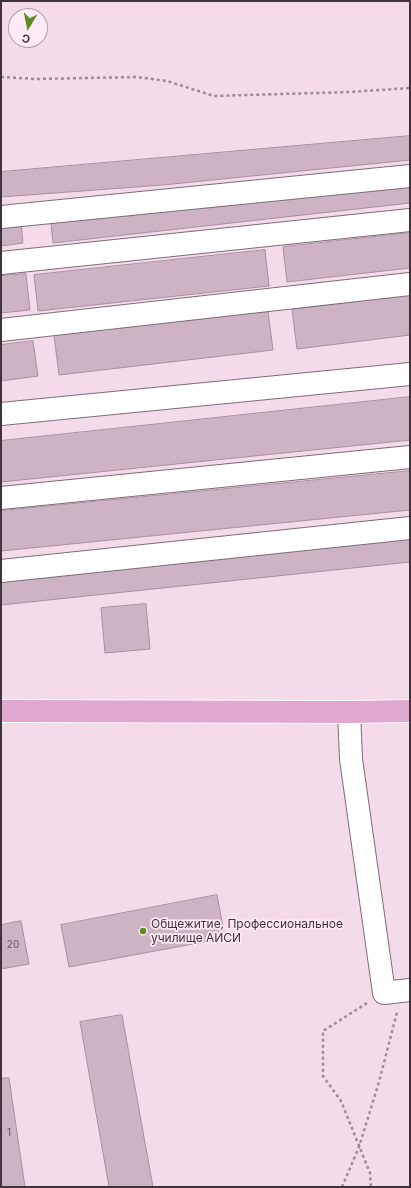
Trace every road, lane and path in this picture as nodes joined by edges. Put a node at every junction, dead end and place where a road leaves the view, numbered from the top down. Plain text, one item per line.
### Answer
1 (1, 77) edge
2 (410, 88) edge
3 (410, 176) edge
4 (1, 217) edge
5 (410, 220) edge
6 (1, 263) edge
7 (410, 284) edge
8 (1, 330) edge
9 (410, 374) edge
10 (1, 414) edge
11 (410, 457) edge
12 (1, 498) edge
13 (410, 528) edge
14 (1, 571) edge
15 (1, 711) edge
16 (410, 711) edge
17 (349, 712) junction
18 (399, 991) edge
19 (359, 1147) junction
20 (342, 1187) edge
21 (371, 1187) edge

1 - 2 path
3 - 4 lane
5 - 6 lane
7 - 8 lane
9 - 10 lane
11 - 12 lane
13 - 14 lane
15 - 17 main road
16 - 17 main road
17 - 18 lane
18 - 19 path
18 - 19 path
19 - 20 path
19 - 21 path

